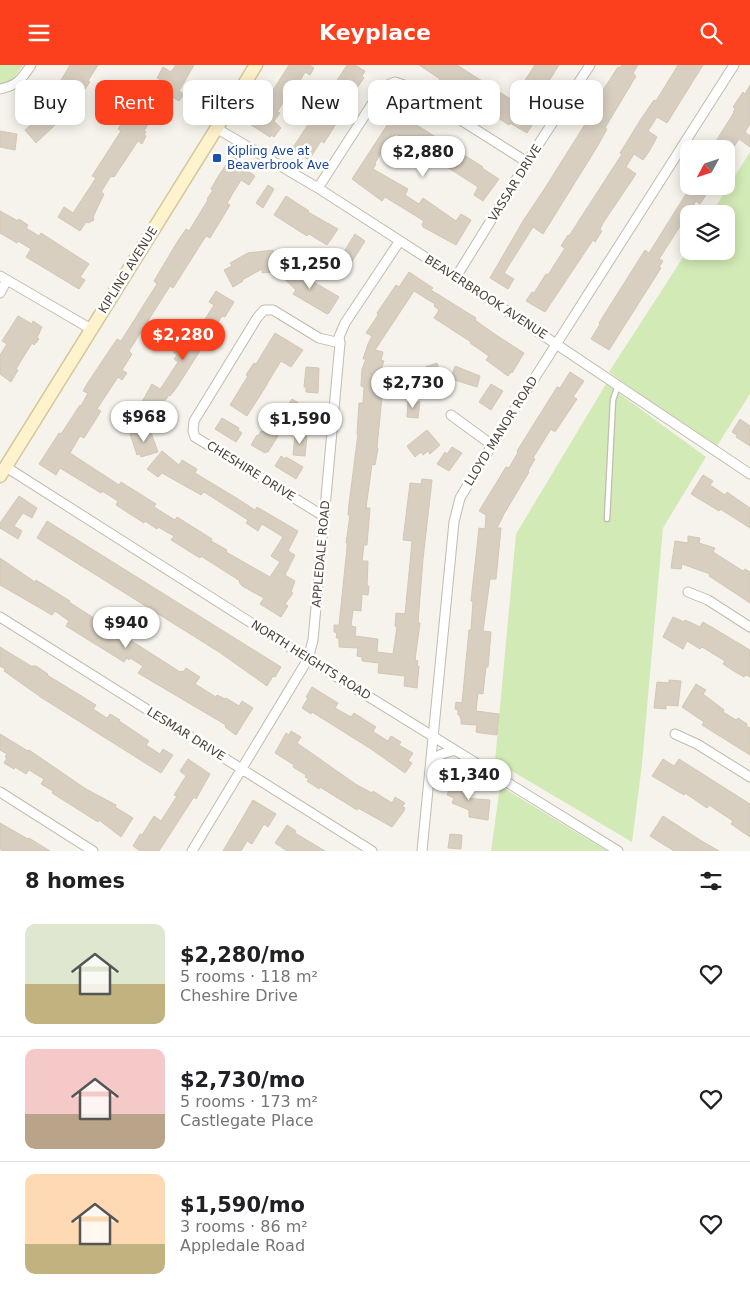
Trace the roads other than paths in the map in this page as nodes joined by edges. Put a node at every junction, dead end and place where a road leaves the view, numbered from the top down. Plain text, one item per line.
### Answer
1 (31, 65) edge
2 (256, 65) edge
3 (590, 65) edge
4 (734, 65) edge
5 (0, 89) edge
6 (216, 128) junction
7 (527, 162) junction
8 (318, 188) junction
9 (399, 241) junction
10 (456, 277) junction
11 (4, 278) edge
12 (0, 293) edge
13 (92, 329) junction
14 (340, 343) junction
15 (557, 344) junction
16 (618, 385) junction
17 (451, 415) dead end
18 (492, 445) junction
19 (3, 471) edge
20 (750, 474) edge
21 (325, 517) junction
22 (607, 519) dead end
23 (688, 592) dead end
24 (0, 617) edge
25 (750, 627) edge
26 (308, 659) junction
27 (675, 734) dead end
28 (433, 737) junction
29 (455, 750) junction
30 (431, 760) junction
31 (241, 769) junction
32 (750, 777) edge
33 (0, 792) edge
34 (93, 851) edge
35 (192, 851) edge
36 (372, 851) edge
37 (422, 851) edge
38 (618, 851) edge

1 - 5 street
2 - 6 main road, KIPLING AVENUE
3 - 7 street, VASSAR DRIVE
4 - 15 street, LLOYD MANOR ROAD
6 - 8 street, BEAVERBROOK AVENUE
6 - 13 main road, KIPLING AVENUE
7 - 8 street
7 - 10 street, VASSAR DRIVE
8 - 9 street, BEAVERBROOK AVENUE
9 - 10 street, BEAVERBROOK AVENUE
9 - 14 street, APPLEDALE ROAD
10 - 15 street, BEAVERBROOK AVENUE
11 - 12 street
11 - 13 street
13 - 19 main road, KIPLING AVENUE
14 - 21 street, APPLEDALE ROAD
14 - 21 street, CHESHIRE DRIVE
15 - 16 street, BEAVERBROOK AVENUE
15 - 18 street, LLOYD MANOR ROAD
16 - 20 street, BEAVERBROOK AVENUE
16 - 22 lane
17 - 18 street
18 - 28 street, LLOYD MANOR ROAD
19 - 26 street, NORTH HEIGHTS ROAD
21 - 26 street, APPLEDALE ROAD
23 - 25 street
24 - 31 street, LESMAR DRIVE
26 - 28 street, NORTH HEIGHTS ROAD
26 - 31 street, APPLEDALE ROAD
27 - 32 street
28 - 29 street, NORTH HEIGHTS ROAD
28 - 30 street, LLOYD MANOR ROAD
29 - 30 street
29 - 38 street, NORTH HEIGHTS ROAD
30 - 37 street, LLOYD MANOR ROAD
31 - 35 street, APPLEDALE ROAD
31 - 36 street, LESMAR DRIVE
33 - 34 street

